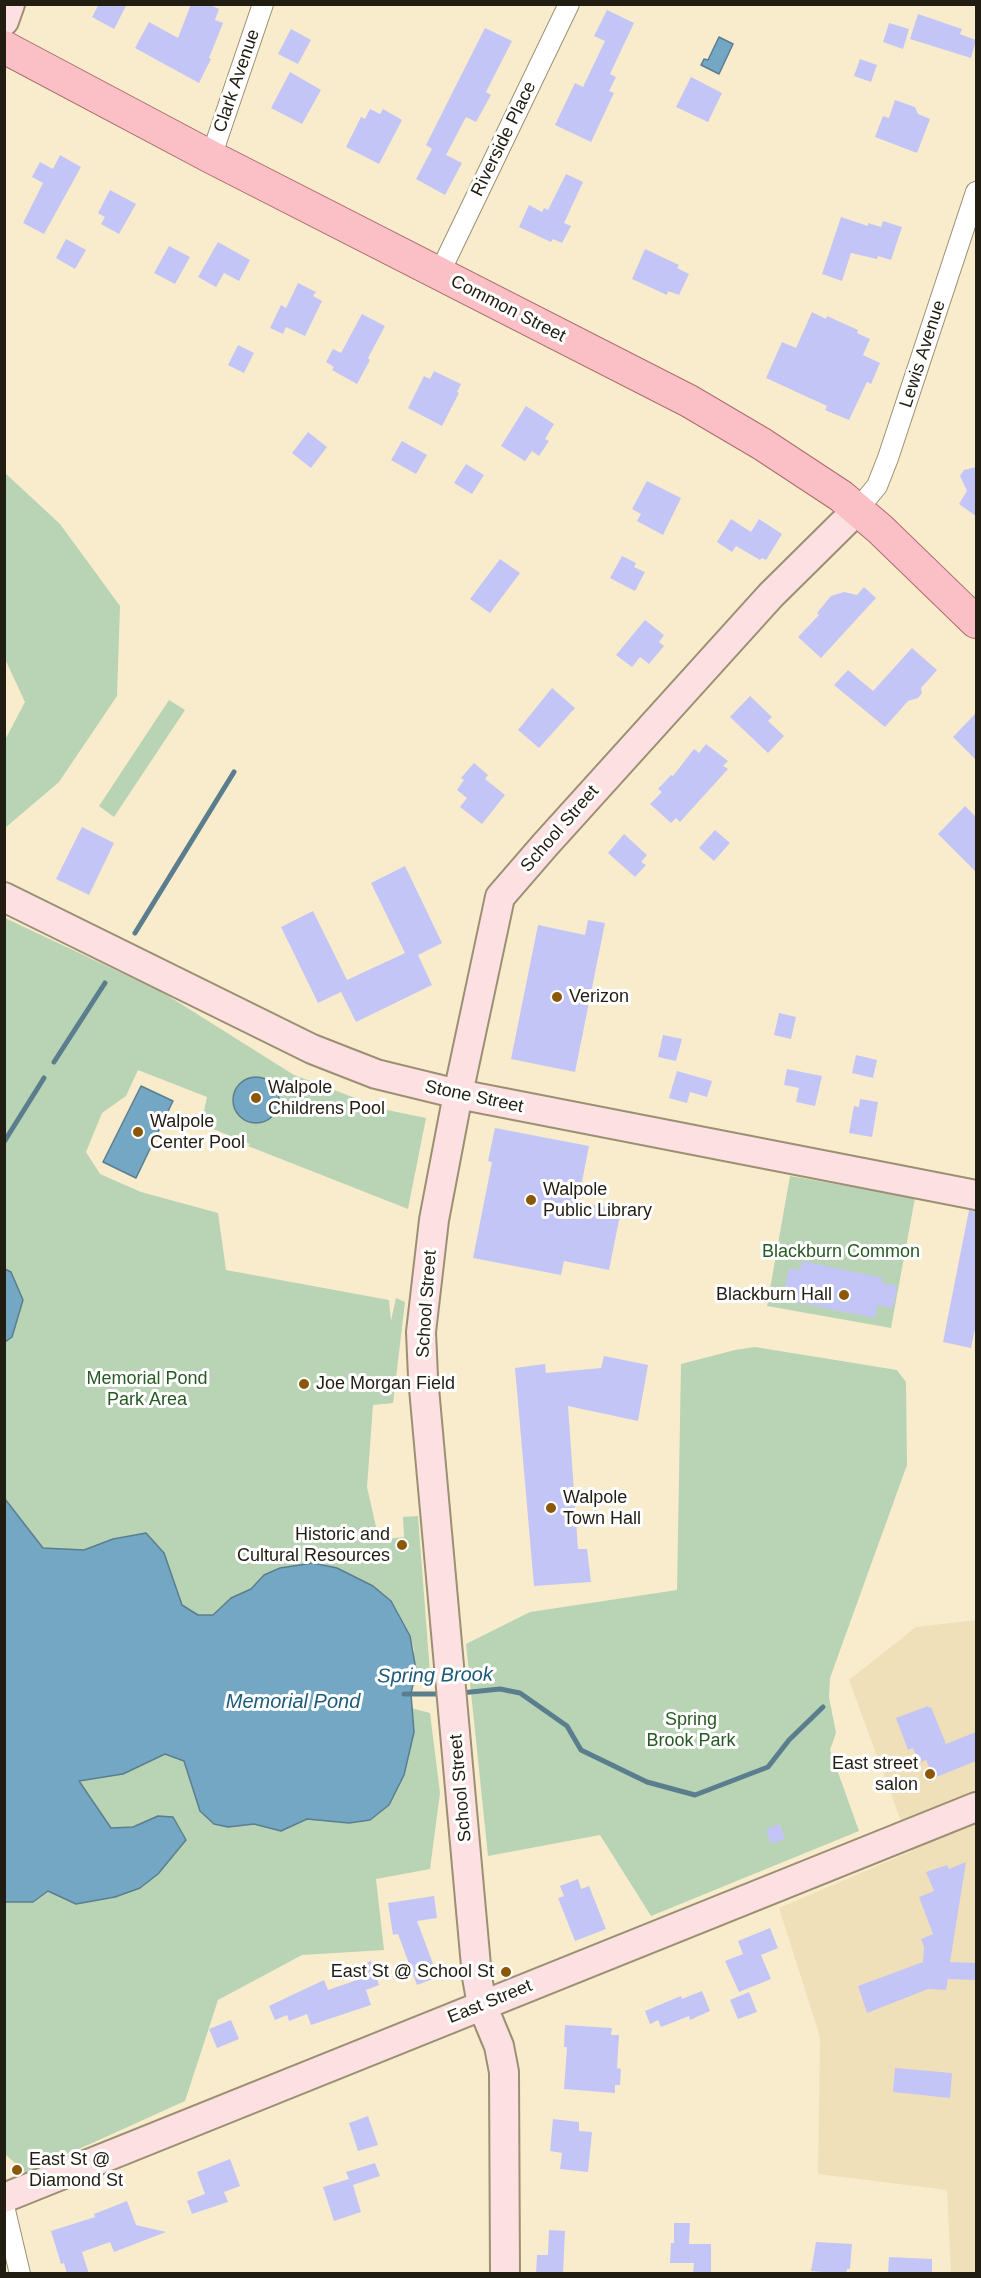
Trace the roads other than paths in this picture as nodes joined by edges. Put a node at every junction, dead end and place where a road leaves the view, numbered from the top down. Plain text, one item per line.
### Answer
1 (10, 4) edge
2 (263, 4) edge
3 (569, 4) edge
4 (4, 21) edge
5 (4, 47) edge
6 (211, 157) junction
7 (976, 192) edge
8 (440, 274) junction
9 (857, 510) junction
10 (976, 622) edge
11 (4, 897) edge
12 (458, 1094) junction
13 (976, 1195) edge
14 (976, 1807) edge
15 (482, 2005) junction
16 (4, 2198) edge
17 (4, 2205) edge
18 (20, 2274) edge
19 (505, 2274) edge

1 - 4 street
2 - 6 street, Clark Avenue
3 - 8 street, Riverside Place
5 - 6 main road, Common Street
6 - 8 main road, Common Street
7 - 9 street, Lewis Avenue
8 - 9 main road, Common Street
9 - 10 main road, Common Street
9 - 12 street, School Street
11 - 12 street, Stone Street
12 - 13 street, Stone Street
12 - 15 street, School Street
14 - 15 street, East Street
15 - 16 street, East Street
15 - 19 street, School Street
17 - 18 street

